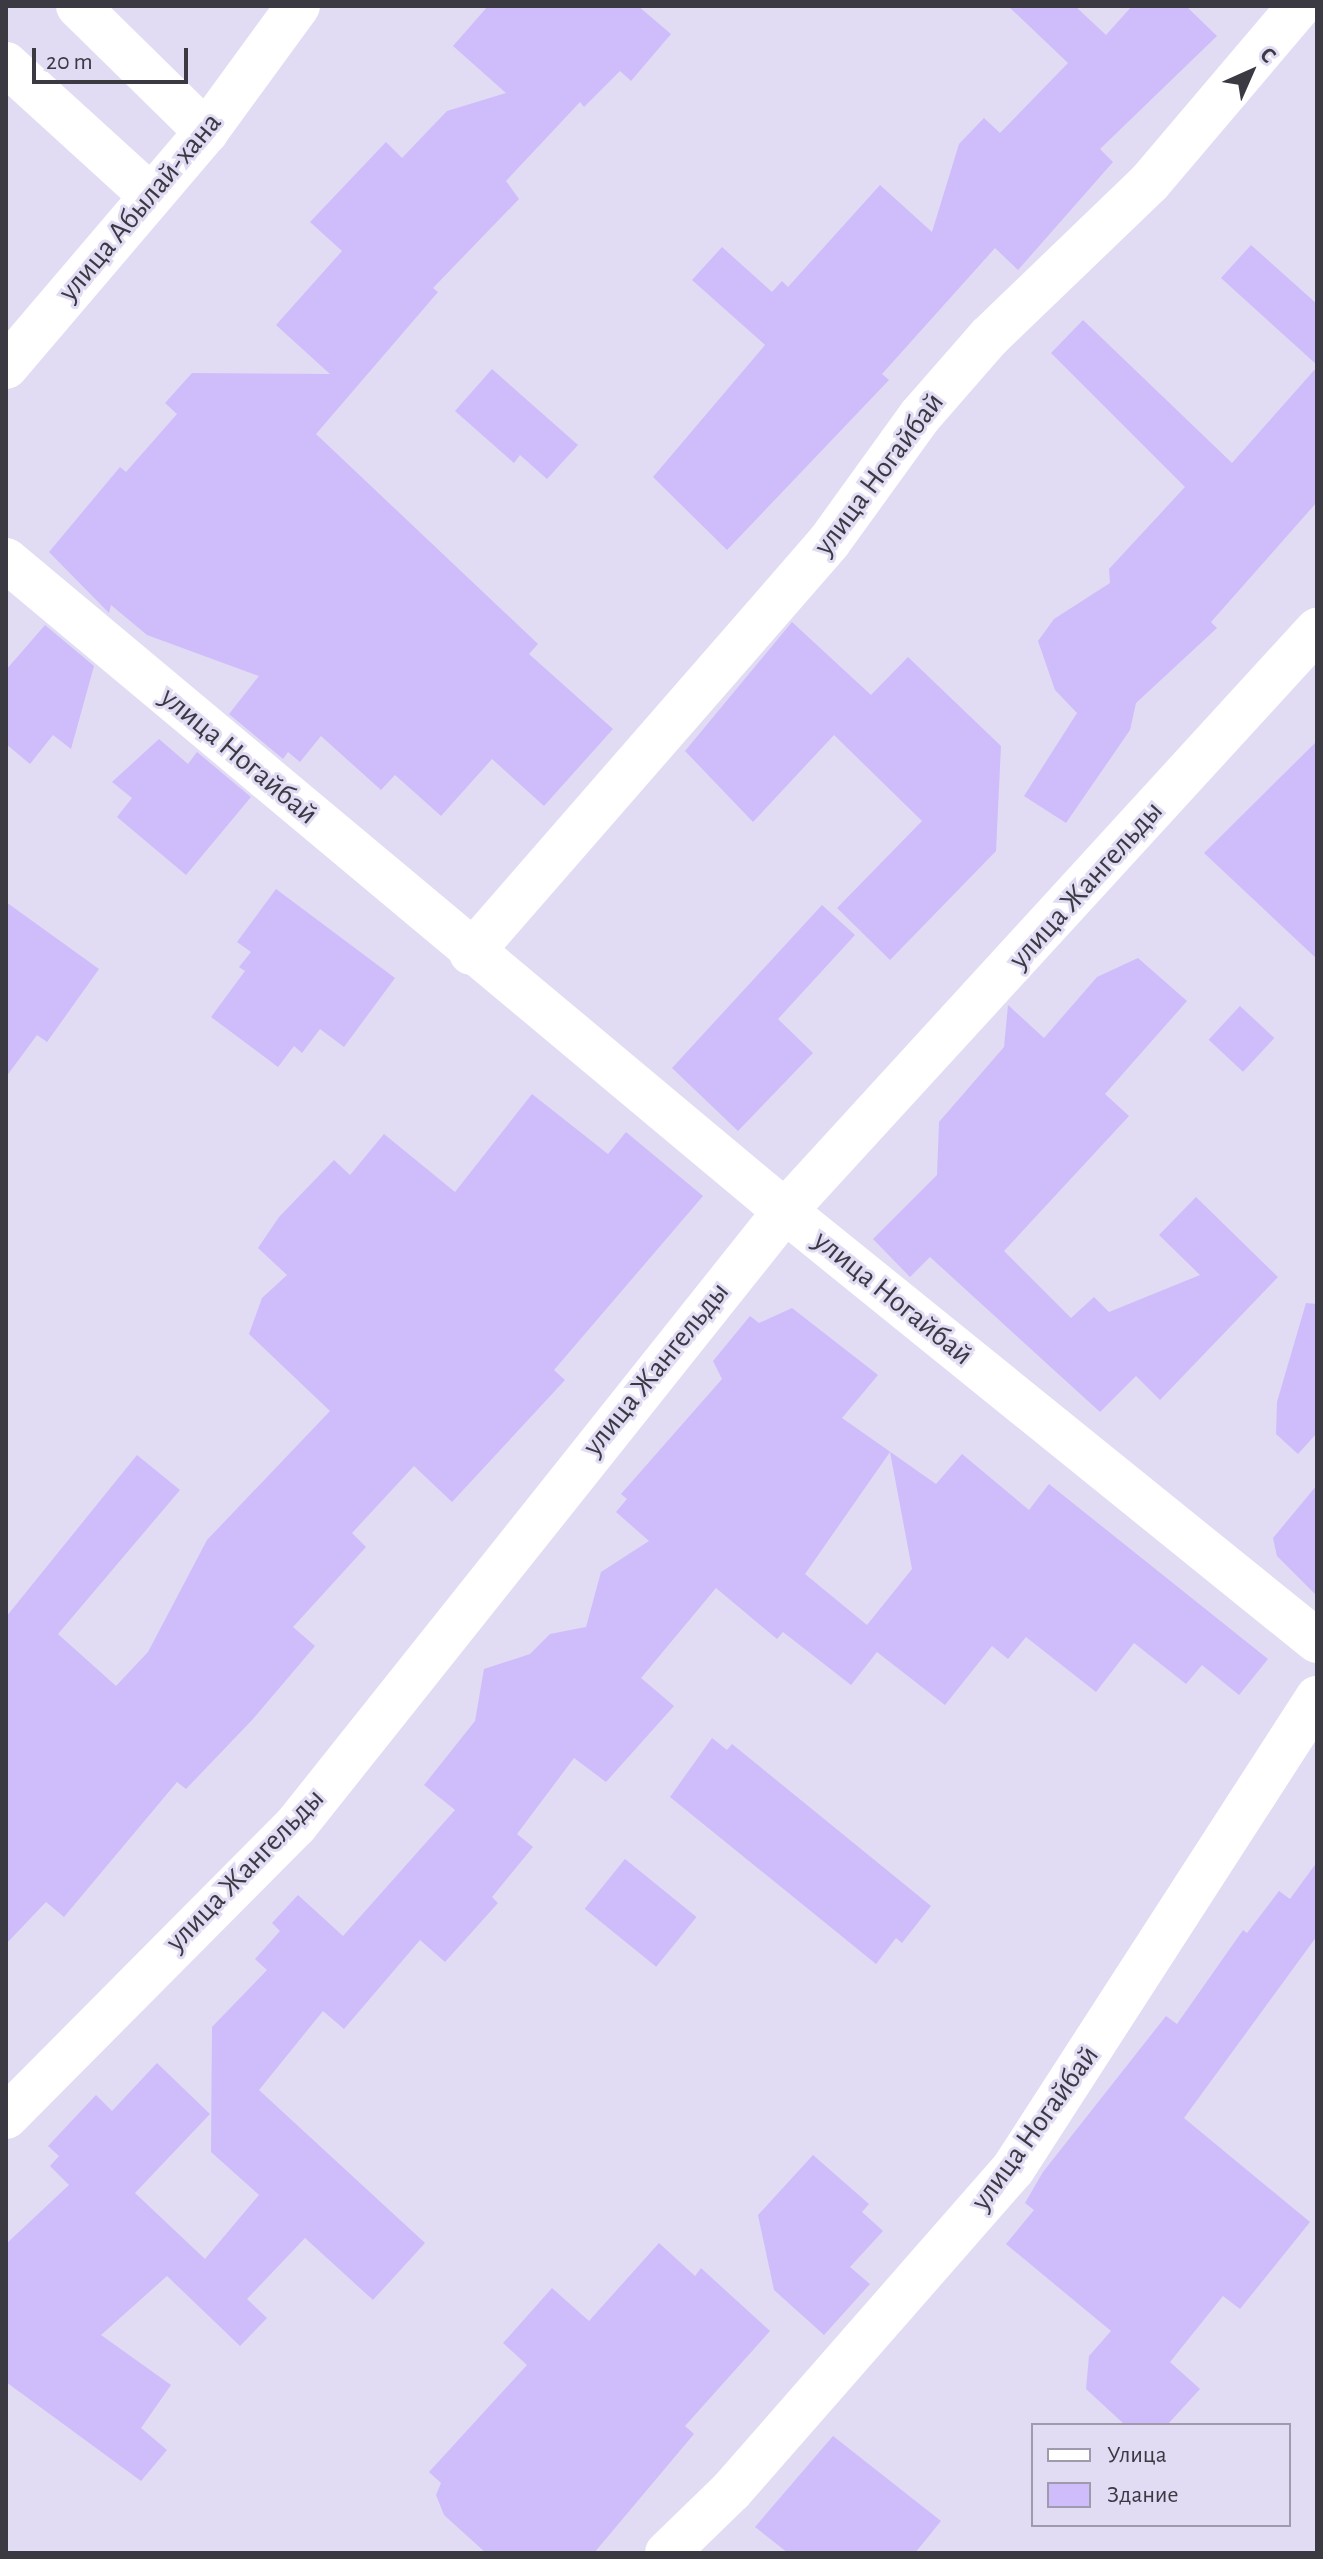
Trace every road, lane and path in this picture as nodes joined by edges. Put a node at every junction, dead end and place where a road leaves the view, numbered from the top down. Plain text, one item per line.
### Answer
1 (78, 6) edge
2 (298, 6) edge
3 (1299, 6) edge
4 (6, 64) edge
5 (206, 132) junction
6 (151, 196) junction
7 (6, 367) edge
8 (6, 560) edge
9 (1317, 630) edge
10 (471, 953) junction
11 (785, 1211) junction
12 (1317, 1641) edge
13 (1317, 1698) edge
14 (6, 2117) edge
15 (667, 2553) edge

1 - 5 street
2 - 5 street, улица Абылай-хана
3 - 10 street, улица Ногайбай
4 - 6 street
5 - 6 street, улица Абылай-хана
6 - 7 street, улица Абылай-хана
8 - 10 street, улица Ногайбай
9 - 11 street, улица Жангельды
10 - 11 street, улица Ногайбай
11 - 12 street, улица Ногайбай
11 - 14 street, улица Жангельды
13 - 15 street, улица Ногайбай

